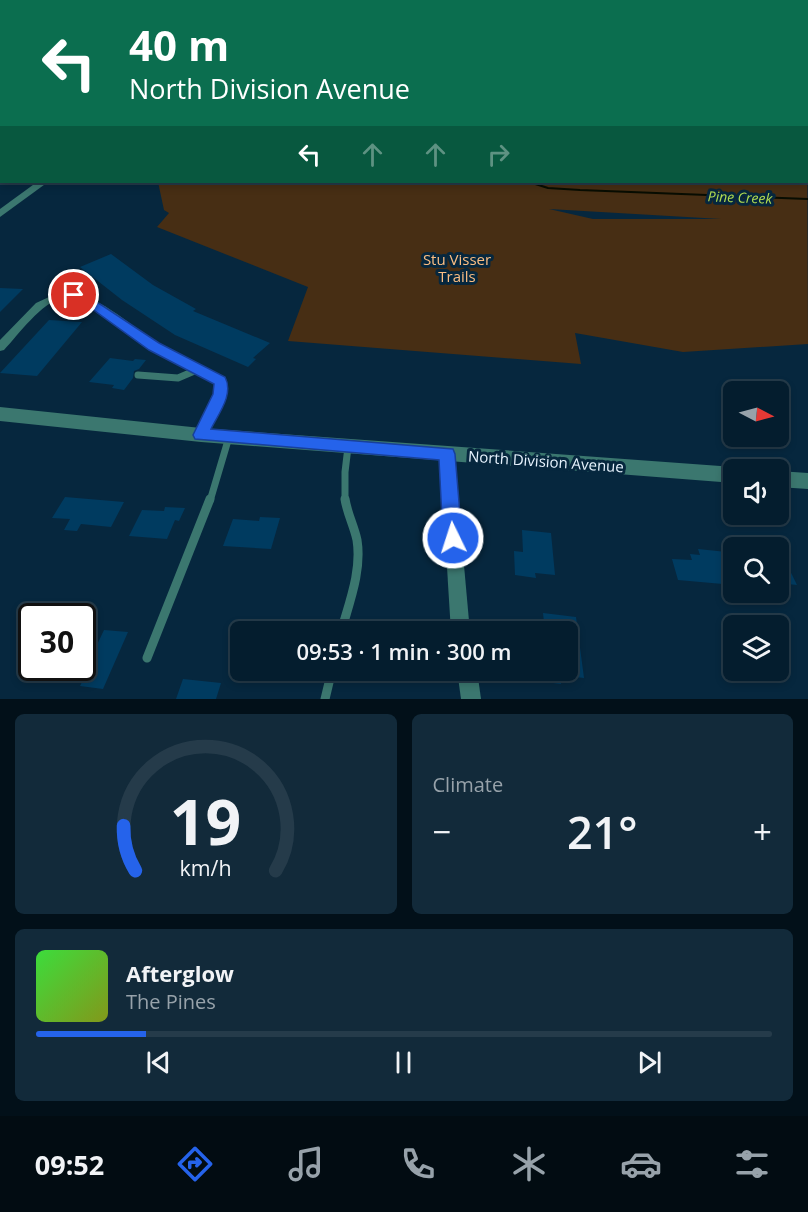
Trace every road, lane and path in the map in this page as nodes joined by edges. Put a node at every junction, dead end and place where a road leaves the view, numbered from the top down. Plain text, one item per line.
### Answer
1 (42, 183) edge
2 (0, 214) edge
3 (0, 347) edge
4 (200, 369) junction
5 (138, 375) dead end
6 (0, 414) edge
7 (201, 435) junction
8 (230, 437) junction
9 (348, 446) junction
10 (447, 454) junction
11 (723, 474) edge
12 (789, 480) edge
13 (808, 481) edge
14 (344, 621) edge
15 (460, 621) edge
16 (147, 658) dead end
17 (329, 681) edge
18 (469, 681) edge
19 (325, 699) edge
20 (471, 699) edge

1 - 2 street
3 - 4 street
4 - 5 lane
4 - 7 street
6 - 7 street, North Division Avenue
7 - 8 street, North Division Avenue
8 - 9 street, North Division Avenue
8 - 16 lane
9 - 10 street, North Division Avenue
9 - 14 lane
10 - 11 street, North Division Avenue
10 - 15 street
12 - 13 street
17 - 19 lane
18 - 20 street

